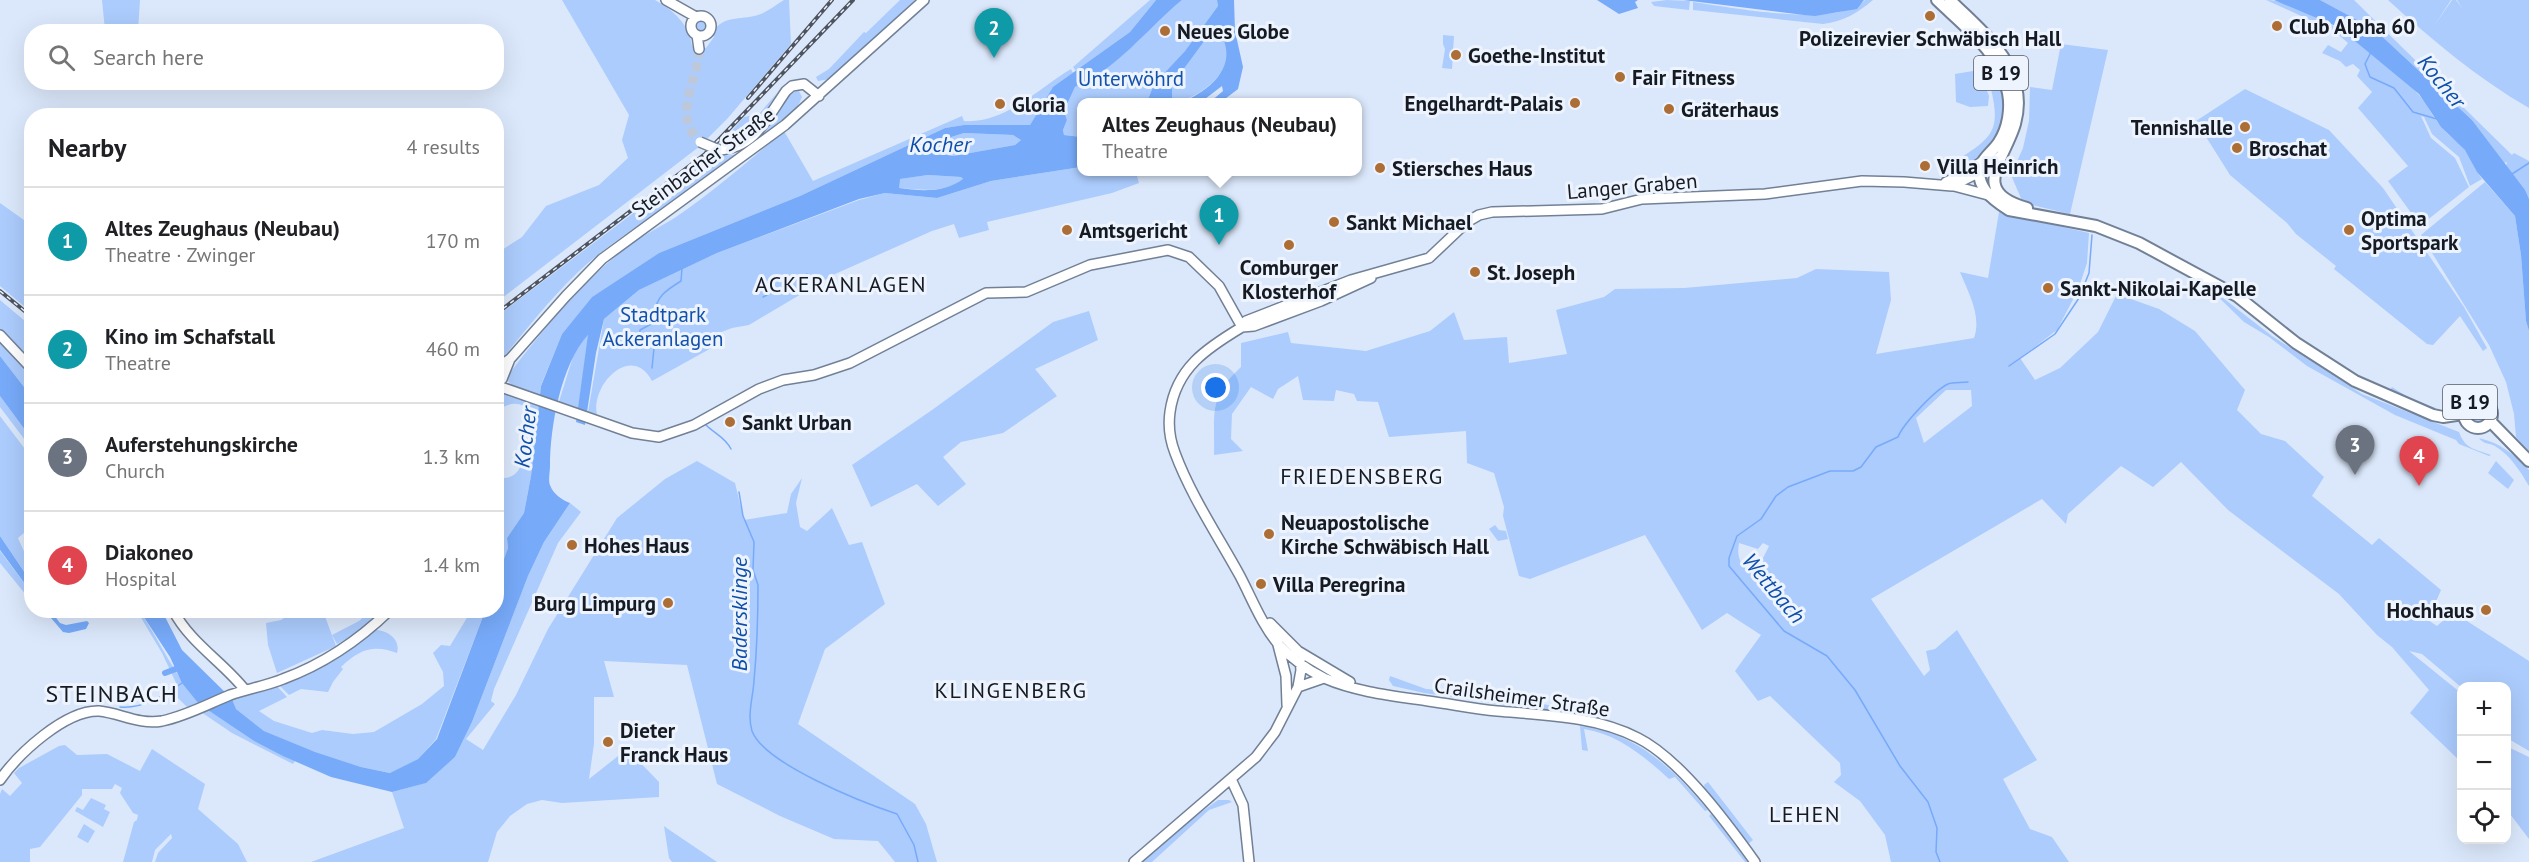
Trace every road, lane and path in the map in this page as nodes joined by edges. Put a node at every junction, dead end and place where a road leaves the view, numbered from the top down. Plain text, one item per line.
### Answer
1 (666, 0) edge
2 (924, 0) edge
3 (1937, 0) edge
4 (1950, 0) edge
5 (694, 20) junction
6 (819, 96) junction
7 (700, 142) dead end
8 (1999, 157) junction
9 (1976, 171) junction
10 (1935, 185) junction
11 (1952, 186) junction
12 (1994, 195) junction
13 (1386, 270) junction
14 (1351, 280) junction
15 (1344, 291) junction
16 (1242, 327) junction
17 (0, 335) edge
18 (24, 360) edge
19 (504, 370) edge
20 (504, 385) edge
21 (2463, 414) junction
22 (2490, 421) junction
23 (2529, 460) edge
24 (1247, 590) junction
25 (176, 618) edge
26 (381, 618) edge
27 (1278, 643) junction
28 (1298, 651) junction
29 (1300, 663) junction
30 (1316, 663) junction
31 (1286, 676) junction
32 (1324, 678) junction
33 (1298, 687) junction
34 (246, 690) junction
35 (1372, 692) junction
36 (1287, 709) junction
37 (1231, 779) junction
38 (0, 780) edge
39 (1134, 862) edge
40 (1249, 862) edge
41 (1755, 862) edge

1 - 5 main road
2 - 6 main road, Steinbacher Straße
3 - 9 main road, B 19
4 - 8 main road, B 19
5 - 5 main road
6 - 7 main road, bridge
6 - 19 main road, Steinbacher Straße
8 - 9 main road, Langer Graben
8 - 12 main road, B 19
9 - 10 main road, Langer Graben
9 - 11 main road, Langer Graben
9 - 12 main road
10 - 11 main road, Langer Graben
10 - 13 main road, Langer Graben
11 - 12 main road, B 19
12 - 21 main road, B 19
13 - 14 main road, Langer Graben
13 - 15 main road, Crailsheimer Straße
14 - 15 main road
14 - 16 main road, Crailsheimer Straße
15 - 16 main road, Crailsheimer Straße
16 - 20 main road
16 - 24 main road, Crailsheimer Straße
17 - 18 main road
21 - 22 main road, B 19
21 - 22 main road, B 19
22 - 23 main road, B 19
24 - 27 main road, Crailsheimer Straße
24 - 28 main road, Crailsheimer Straße
25 - 34 main road
26 - 34 main road
27 - 29 main road, Crailsheimer Straße
27 - 31 main road
28 - 29 main road
28 - 30 main road, Crailsheimer Straße
29 - 30 main road, Crailsheimer Straße
29 - 31 main road
29 - 32 main road, Crailsheimer Straße
29 - 33 main road
30 - 35 main road, Crailsheimer Straße
31 - 36 main road
32 - 33 main road
32 - 35 main road, Crailsheimer Straße
33 - 36 main road
34 - 38 main road
35 - 41 main road, Crailsheimer Straße
36 - 37 main road
37 - 39 main road
37 - 40 main road

